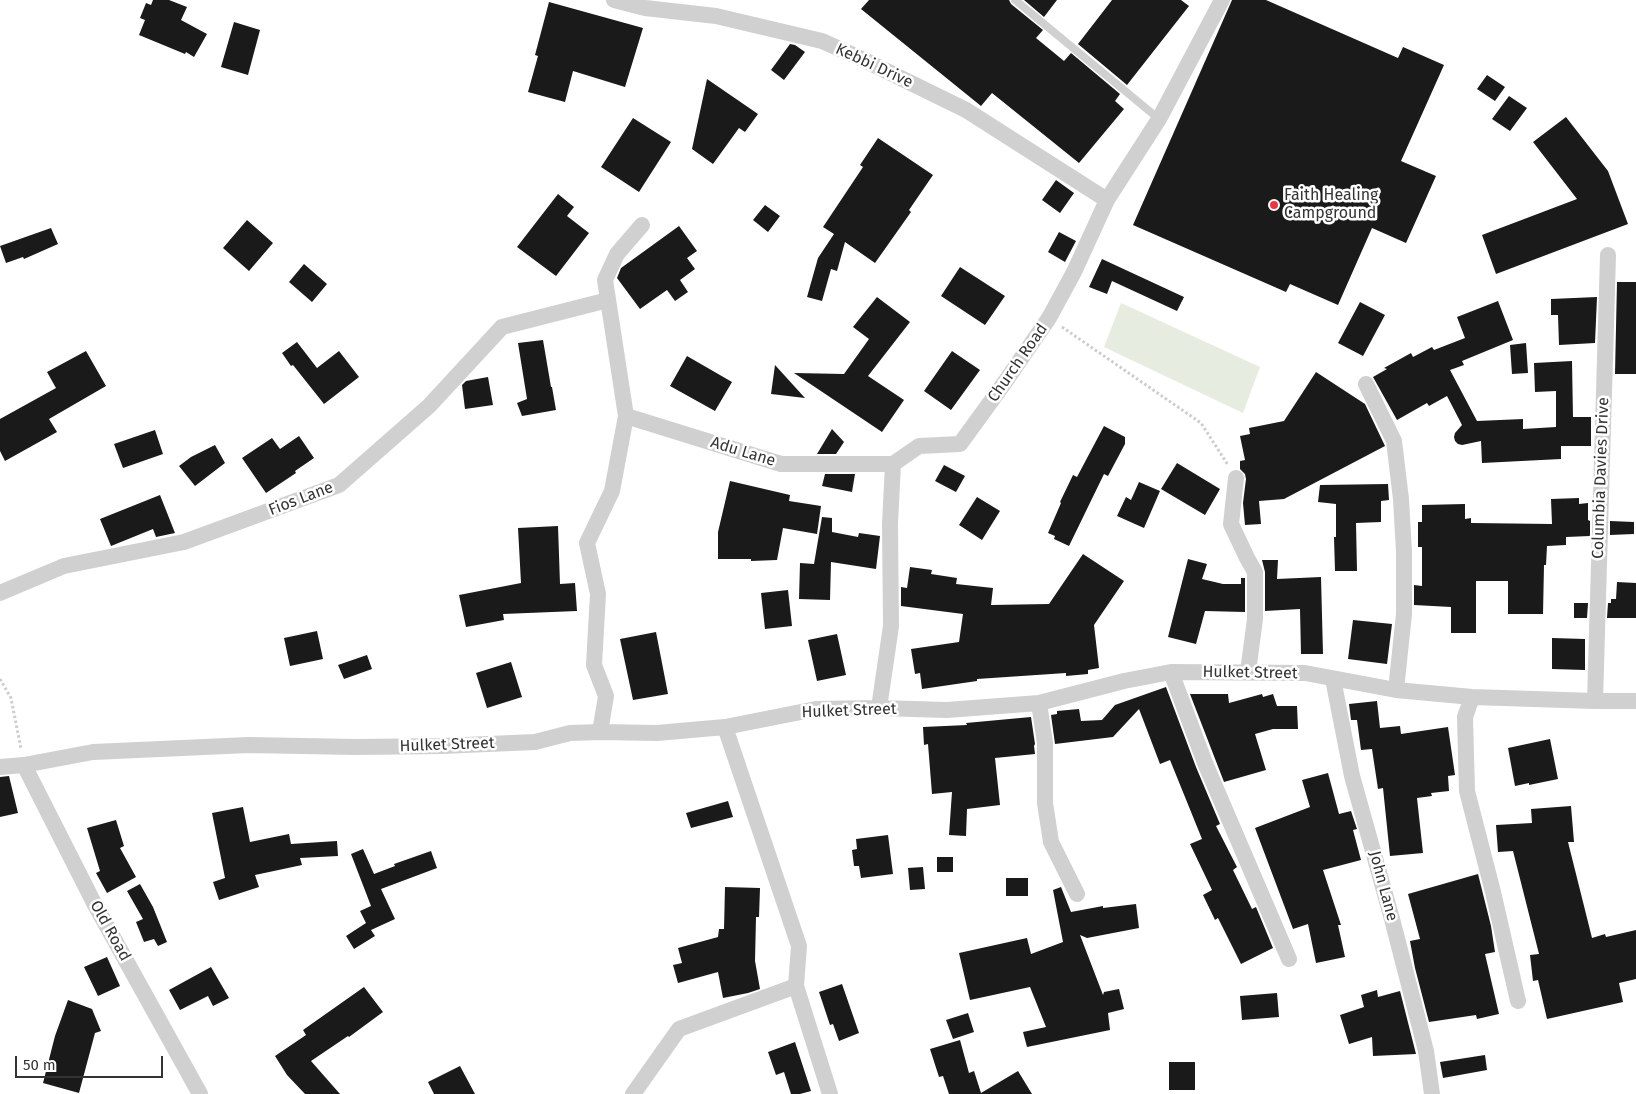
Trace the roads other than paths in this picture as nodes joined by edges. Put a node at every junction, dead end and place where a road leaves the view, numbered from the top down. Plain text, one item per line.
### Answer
1 (614, 0) edge
2 (1015, 0) edge
3 (1221, 0) edge
4 (1159, 119) junction
5 (1107, 200) junction
6 (642, 225) dead end
7 (1608, 255) dead end
8 (608, 300) junction
9 (1366, 384) dead end
10 (626, 416) junction
11 (893, 464) junction
12 (1236, 478) road end
13 (0, 593) edge
14 (1171, 672) junction
15 (1248, 672) junction
16 (1333, 679) junction
17 (1396, 690) junction
18 (1472, 697) junction
19 (1595, 701) junction
20 (1636, 701) edge
21 (1039, 703) junction
22 (879, 708) junction
23 (725, 727) junction
24 (600, 732) junction
25 (24, 765) junction
26 (0, 767) edge
27 (1077, 894) dead end
28 (1289, 958) dead end
29 (796, 986) junction
30 (1518, 1001) dead end
31 (200, 1094) edge
32 (633, 1094) edge
33 (830, 1094) edge
34 (1432, 1094) edge

1 - 5 street, Kebbi Drive
2 - 4 lane
3 - 4 street, Church Road
4 - 5 street, Church Road
5 - 11 street, Church Road
6 - 8 street
7 - 19 street, Columbia Davies Drive
8 - 10 street
8 - 13 street, Fios Lane
9 - 17 street
10 - 11 street, Adu Lane
10 - 24 street
11 - 22 street
12 - 15 street
14 - 15 street, Hulket Street
14 - 21 street, Hulket Street
14 - 28 street
15 - 16 street, Hulket Street
16 - 17 street, Hulket Street
16 - 34 street, John Lane
17 - 18 street, Hulket Street
18 - 19 street, Hulket Street
18 - 30 street
19 - 20 street, Hulket Street
21 - 22 street, Hulket Street
21 - 27 street
22 - 23 street, Hulket Street
23 - 24 street, Hulket Street
23 - 29 street
24 - 25 street, Hulket Street
25 - 26 street, Hulket Street
25 - 31 street, Old Road
29 - 32 street
29 - 33 street

